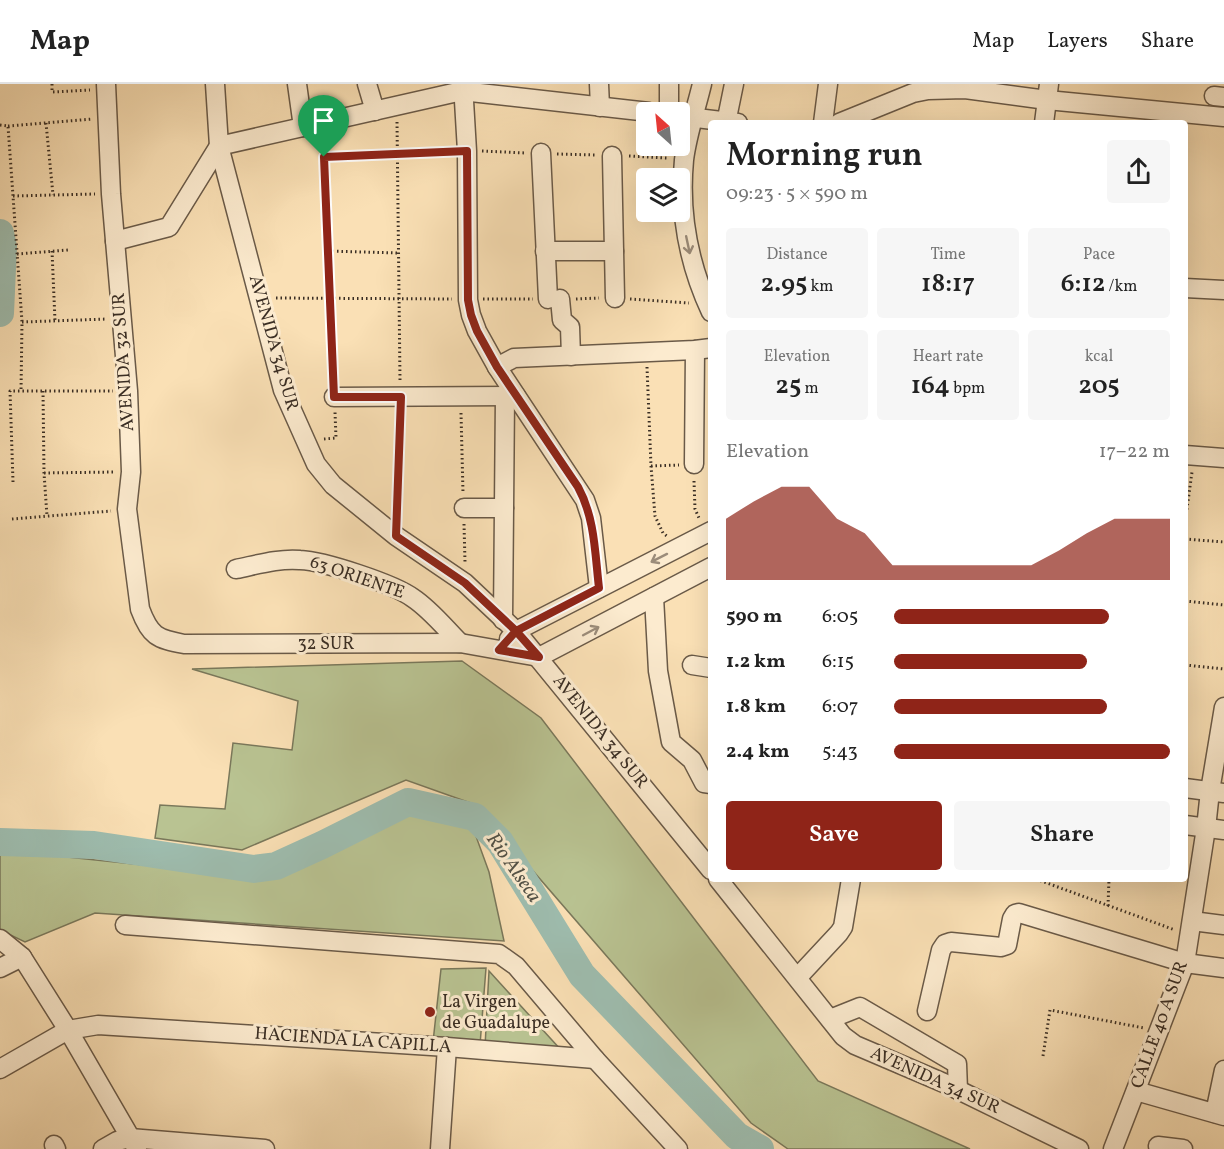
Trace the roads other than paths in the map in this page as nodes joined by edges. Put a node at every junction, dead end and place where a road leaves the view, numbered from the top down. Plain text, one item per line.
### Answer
1 (215, 84) edge
2 (297, 84) edge
3 (367, 84) edge
4 (599, 84) edge
5 (669, 84) edge
6 (702, 84) edge
7 (734, 84) edge
8 (828, 84) edge
9 (107, 86) edge
10 (463, 87) edge
11 (965, 87) edge
12 (530, 91) edge
13 (1048, 92) edge
14 (669, 102) edge
15 (600, 107) junction
16 (690, 110) edge
17 (375, 111) junction
18 (636, 111) edge
19 (690, 117) edge
20 (1224, 117) edge
21 (708, 120) edge
22 (730, 120) edge
23 (823, 120) edge
24 (846, 120) edge
25 (1044, 120) edge
26 (303, 127) junction
27 (219, 146) junction
28 (540, 153) road end
29 (612, 156) road end
30 (684, 156) edge
31 (115, 241) junction
32 (545, 251) junction
33 (614, 251) junction
34 (1188, 288) edge
35 (1224, 290) edge
36 (615, 298) dead end
37 (708, 304) edge
38 (703, 349) edge
39 (571, 356) junction
40 (497, 367) junction
41 (511, 396) junction
42 (334, 397) road end
43 (1189, 455) edge
44 (1224, 458) edge
45 (693, 464) road end
46 (464, 508) road end
47 (504, 508) junction
48 (708, 533) edge
49 (236, 569) dead end
50 (708, 569) edge
51 (599, 588) junction
52 (654, 597) junction
53 (510, 626) junction
54 (154, 635) joint
55 (460, 643) junction
56 (499, 650) junction
57 (539, 657) junction
58 (692, 665) dead end
59 (708, 668) edge
60 (1224, 707) edge
61 (708, 784) edge
62 (1188, 789) edge
63 (1217, 792) edge
64 (1188, 825) edge
65 (1215, 829) edge
66 (708, 866) edge
67 (720, 882) edge
68 (850, 882) edge
69 (1224, 924) edge
70 (125, 925) dead end
71 (1191, 928) junction
72 (0, 939) edge
73 (22, 957) junction
74 (1185, 963) junction
75 (0, 968) edge
76 (1224, 968) edge
77 (798, 977) junction
78 (927, 1011) dead end
79 (830, 1018) junction
80 (68, 1030) junction
81 (447, 1047) junction
82 (595, 1059) junction
83 (0, 1068) edge
84 (1224, 1070) edge
85 (958, 1090) junction
86 (1136, 1090) junction
87 (1219, 1114) edge
88 (134, 1143) edge
89 (1158, 1146) dead end
90 (103, 1149) edge
91 (265, 1149) edge
92 (440, 1149) edge
93 (678, 1149) edge
94 (1079, 1149) edge
95 (1113, 1149) edge
96 (1183, 1149) edge

1 - 27 street, AVENIDA 34 SUR
2 - 26 street
3 - 17 street
4 - 15 street
5 - 14 street
6 - 16 street
7 - 22 street
8 - 23 street
9 - 31 street, AVENIDA 32 SUR
10 - 12 street
10 - 17 street
10 - 40 street
11 - 13 street
11 - 24 street
12 - 15 street
13 - 20 street
13 - 25 street
15 - 18 street
17 - 26 street
19 - 21 street
26 - 27 street
27 - 31 street
27 - 53 street, AVENIDA 34 SUR
28 - 32 street
29 - 33 street
30 -> 37 street
31 - 54 street, AVENIDA 32 SUR
32 - 33 street
32 - 39 street
33 - 36 street
34 - 35 street
38 - 39 street
38 - 45 street
39 - 40 street
40 - 41 street
41 - 42 street
41 - 47 street
41 - 51 street
43 - 44 street
46 - 47 street
47 - 53 street
48 -> 51 street
49 - 55 street, 63 ORIENTE
50 - 52 street
51 - 53 street
57 -> 52 street
52 - 61 street
53 - 56 street
53 - 57 street, AVENIDA 34 SUR
54 - 55 street, 32 SUR
55 - 56 street, 32 SUR
56 - 57 street, 32 SUR
57 - 66 street, AVENIDA 34 SUR
58 - 59 street
60 - 63 street, CALLE 40 A SUR
62 - 63 street
63 - 65 street, CALLE 40 A SUR
64 - 65 street
65 - 71 street, CALLE 40 A SUR
67 - 77 street, AVENIDA 34 SUR
68 - 77 street
69 - 71 street
70 - 82 street
71 - 74 street, CALLE 40 A SUR
72 - 73 street
73 - 75 street
73 - 80 street
74 - 76 street
74 - 78 street
74 - 86 street, CALLE 40 A SUR
77 - 79 street, AVENIDA 34 SUR
79 - 85 street, AVENIDA 34 SUR
79 - 85 street
80 - 81 street, HACIENDA LA CAPILLA
80 - 83 street, HACIENDA LA CAPILLA
80 - 88 street
81 - 82 street, HACIENDA LA CAPILLA
81 - 92 street
82 - 93 street
84 - 87 street
85 - 94 street, AVENIDA 34 SUR
86 - 87 street
86 - 95 street, CALLE 40 A SUR
88 - 90 street
88 - 91 street
89 - 96 street

